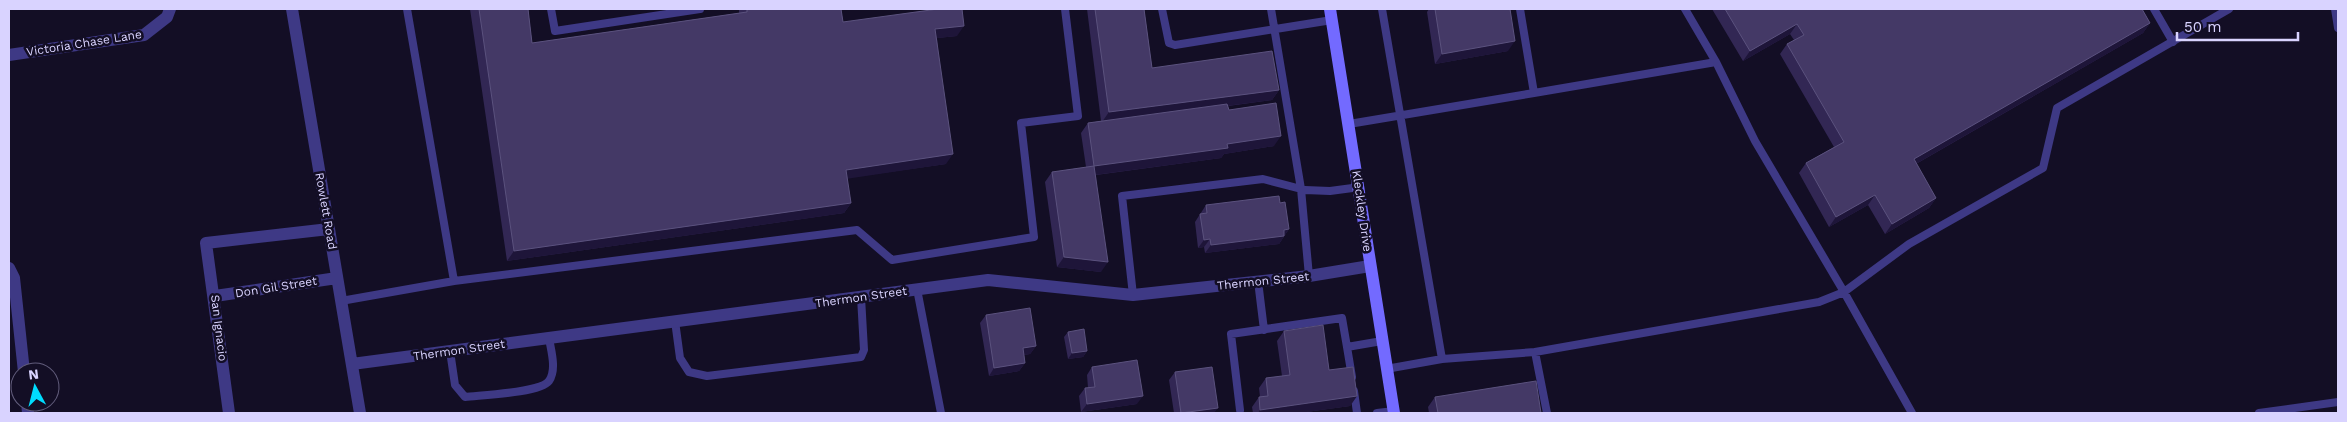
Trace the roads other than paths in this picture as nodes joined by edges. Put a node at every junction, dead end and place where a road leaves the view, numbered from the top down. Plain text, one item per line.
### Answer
1 (170, 9) edge
2 (292, 9) edge
3 (407, 9) edge
4 (552, 9) edge
5 (700, 9) edge
6 (1065, 9) edge
7 (1162, 9) edge
8 (1272, 9) edge
9 (1382, 9) edge
10 (1520, 9) edge
11 (1684, 9) edge
12 (2154, 9) edge
13 (2229, 9) edge
14 (2335, 9) edge
15 (1331, 14) edge
16 (2338, 28) edge
17 (1275, 29) junction
18 (2173, 42) junction
19 (9, 55) edge
20 (1716, 62) junction
21 (1534, 92) junction
22 (1400, 116) junction
23 (1349, 124) junction
24 (1360, 187) junction
25 (1302, 189) junction
26 (329, 229) junction
27 (1370, 266) junction
28 (9, 268) edge
29 (1309, 276) junction
30 (337, 278) junction
31 (454, 281) junction
32 (1258, 281) junction
33 (917, 289) junction
34 (1844, 292) junction
35 (1133, 295) junction
36 (215, 296) junction
37 (861, 297) junction
38 (341, 301) junction
39 (675, 321) junction
40 (1264, 330) junction
41 (548, 338) junction
42 (1382, 341) junction
43 (1347, 347) junction
44 (450, 351) junction
45 (1535, 352) junction
46 (1442, 359) junction
47 (23, 362) edge
48 (352, 364) junction
49 (1386, 369) junction
50 (2338, 402) edge
51 (1240, 410) dead end
52 (1394, 412) edge
53 (229, 413) edge
54 (360, 413) edge
55 (941, 413) edge
56 (1357, 413) edge
57 (1377, 413) edge
58 (1547, 413) edge
59 (1912, 413) edge
60 (2259, 413) edge

1 - 19 street, Victoria Chase Lane
2 - 26 street, Rowlett Road
3 - 31 lane
4 - 5 lane
6 - 31 lane
7 - 17 lane
8 - 17 lane
9 - 22 lane
10 - 21 lane
11 - 20 lane
12 - 18 lane
13 - 18 lane
14 - 16 lane
15 - 17 lane
15 - 23 street, Kleckley Drive
17 - 25 lane
18 - 34 lane
20 - 21 lane
20 - 34 lane
21 - 22 lane
22 - 23 lane
22 - 46 lane
23 - 24 street, Kleckley Drive
24 - 25 lane
24 - 27 street, Kleckley Drive
25 - 29 lane
25 - 35 lane
26 - 30 street, Rowlett Road
26 - 36 street, San Ignacio
27 - 29 street, Thermon Street
27 - 42 street, Kleckley Drive
28 - 47 street
29 - 32 street, Thermon Street
30 - 36 street, Don Gil Street
30 - 38 street, Rowlett Road
31 - 38 lane
32 - 35 street, Thermon Street
32 - 40 lane
33 - 35 street, Thermon Street
33 - 37 street, Thermon Street
33 - 55 lane
34 - 45 lane
34 - 59 lane
36 - 53 street, San Ignacio
37 - 39 street, Thermon Street
37 - 39 lane
38 - 48 street, Rowlett Road
39 - 41 street, Thermon Street
40 - 43 lane
40 - 51 lane
41 - 44 street, Thermon Street
41 - 44 lane
42 - 43 lane
42 - 49 street, Kleckley Drive
43 - 56 lane
44 - 48 street, Thermon Street
45 - 46 lane
45 - 58 lane
46 - 49 lane
48 - 54 street, Rowlett Road
49 - 52 street, Kleckley Drive
50 - 60 lane
52 - 57 lane

